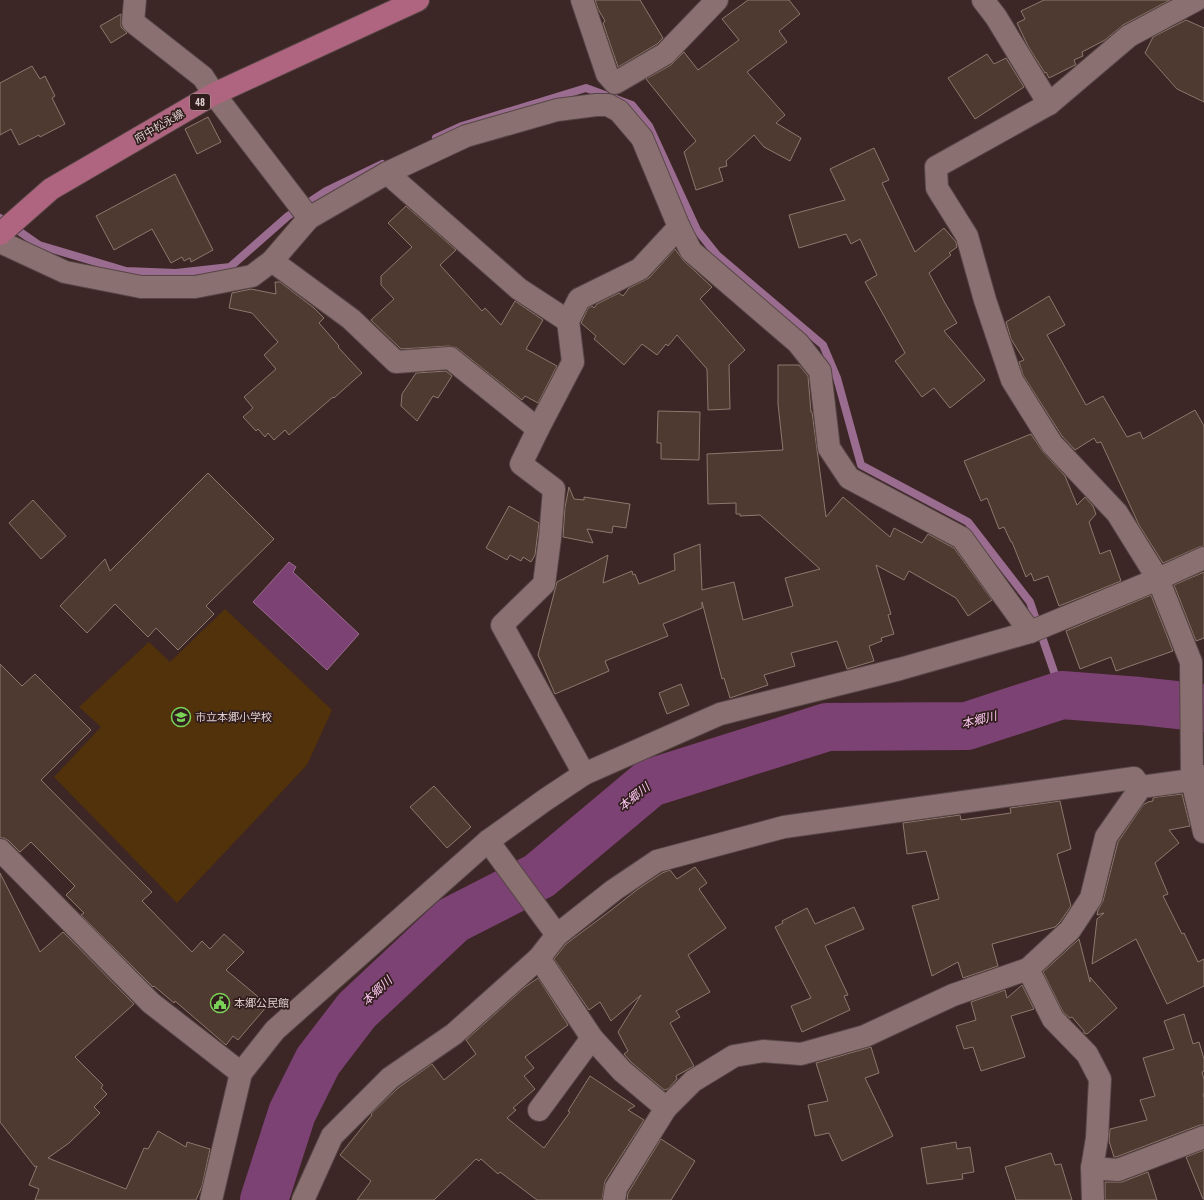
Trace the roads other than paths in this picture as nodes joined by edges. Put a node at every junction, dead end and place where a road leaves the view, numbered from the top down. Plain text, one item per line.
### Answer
1 (135, 0) edge
2 (418, 0) edge
3 (582, 0) edge
4 (717, 0) edge
5 (983, 0) edge
6 (1196, 0) edge
7 (615, 83) junction
8 (214, 94) junction
9 (1049, 104) junction
10 (608, 105) junction
11 (387, 173) junction
12 (309, 218) junction
13 (679, 226) junction
14 (0, 234) edge
15 (0, 242) edge
16 (272, 261) junction
17 (568, 321) junction
18 (538, 429) junction
19 (1204, 558) edge
20 (1158, 579) junction
21 (1030, 632) junction
22 (584, 774) junction
23 (1198, 778) edge
24 (1141, 787) junction
25 (1204, 832) edge
26 (488, 841) junction
27 (0, 850) edge
28 (553, 930) junction
29 (539, 958) junction
30 (1028, 969) junction
31 (592, 1038) junction
32 (241, 1073) junction
33 (666, 1108) junction
34 (539, 1110) dead end
35 (1204, 1137) edge
36 (1092, 1168) junction
37 (215, 1198) edge
38 (303, 1200) edge
39 (614, 1200) edge
40 (1093, 1200) edge

1 - 8 street
2 - 8 main road, 府中松永線 / 48
3 - 7 street
4 - 7 street
5 - 9 street
6 - 9 street
7 - 10 street
8 - 12 street
8 - 14 main road, 府中松永線 / 48
9 - 20 street
10 - 11 street
10 - 13 street
11 - 12 street
11 - 17 street
12 - 16 street
13 - 17 street
13 - 21 street
15 - 16 street
16 - 18 street
17 - 18 street
18 - 22 street
19 - 20 street
20 - 21 street
20 - 23 street
21 - 22 street
22 - 26 street
23 - 24 street
23 - 25 street
24 - 28 street
24 - 30 street
26 - 28 street
26 - 32 street
27 - 32 street
28 - 29 street
29 - 31 street
29 - 38 street
30 - 33 street
30 - 36 street
31 - 33 street
31 - 34 street
32 - 37 street
33 - 39 street
35 - 36 street
36 - 40 street

